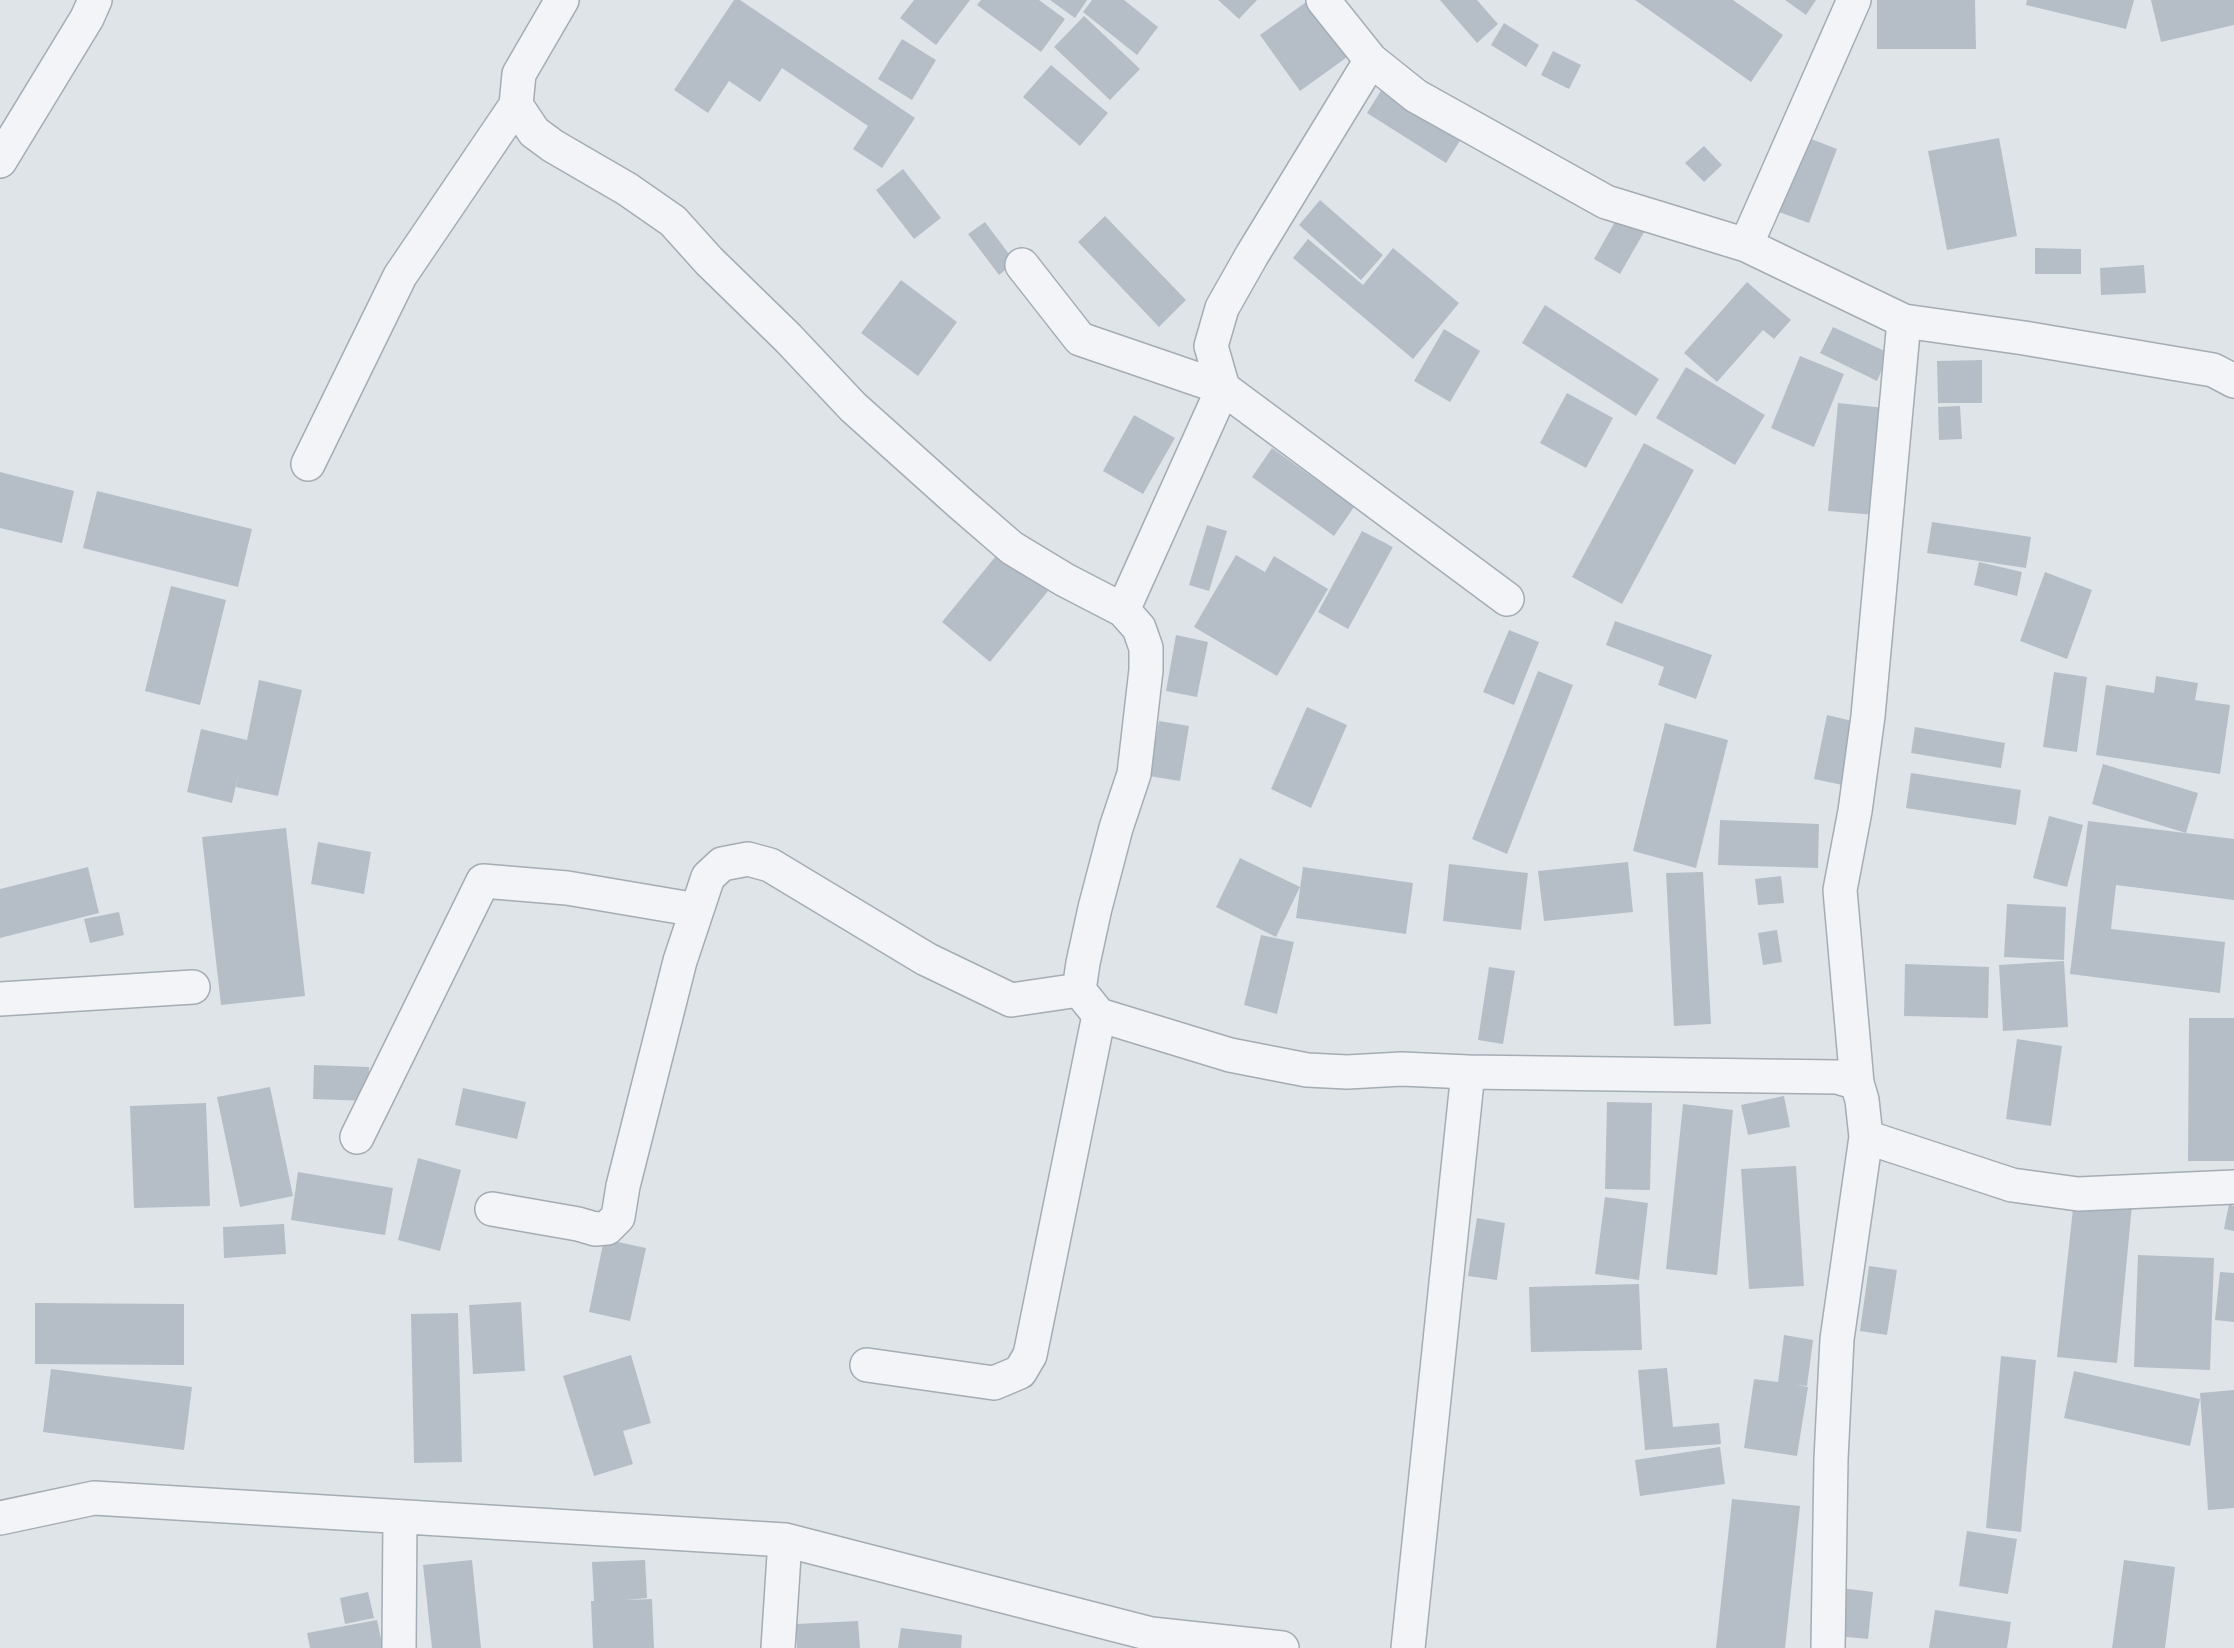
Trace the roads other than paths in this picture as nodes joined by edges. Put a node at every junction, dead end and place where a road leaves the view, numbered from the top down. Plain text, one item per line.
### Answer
1 (95, 0) edge
2 (562, 0) edge
3 (1323, 0) edge
4 (1854, 0) edge
5 (1371, 60) junction
6 (516, 105) junction
7 (0, 161) edge
8 (1746, 245) junction
9 (1022, 265) dead end
10 (1904, 321) junction
11 (2234, 381) edge
12 (1223, 388) junction
13 (308, 464) dead end
14 (1507, 600) dead end
15 (1123, 610) junction
16 (698, 910) junction
17 (193, 987) dead end
18 (1079, 990) junction
19 (0, 999) edge
20 (1099, 1015) junction
21 (1468, 1072) junction
22 (1857, 1083) junction
23 (357, 1137) dead end
24 (1866, 1137) junction
25 (2234, 1187) edge
26 (492, 1209) dead end
27 (867, 1365) dead end
28 (400, 1517) junction
29 (0, 1518) edge
30 (785, 1540) junction
31 (1151, 1641) edge
32 (399, 1648) edge
33 (778, 1648) edge
34 (1282, 1648) edge
35 (1408, 1648) edge
36 (1828, 1648) edge

1 - 7 street
2 - 6 street
3 - 5 street
4 - 8 street
5 - 8 street
5 - 12 street
6 - 13 street
6 - 15 street
8 - 10 street
9 - 12 street
10 - 11 street
10 - 22 street
12 - 14 street
12 - 15 street
15 - 18 street
16 - 18 street
16 - 23 street
16 - 26 street
17 - 19 street
18 - 20 street
20 - 21 street
20 - 27 street
21 - 22 street
21 - 35 street
22 - 24 street
24 - 25 street
24 - 36 street
28 - 29 street
28 - 30 street
28 - 32 street
30 - 31 street
30 - 33 street
31 - 34 street

